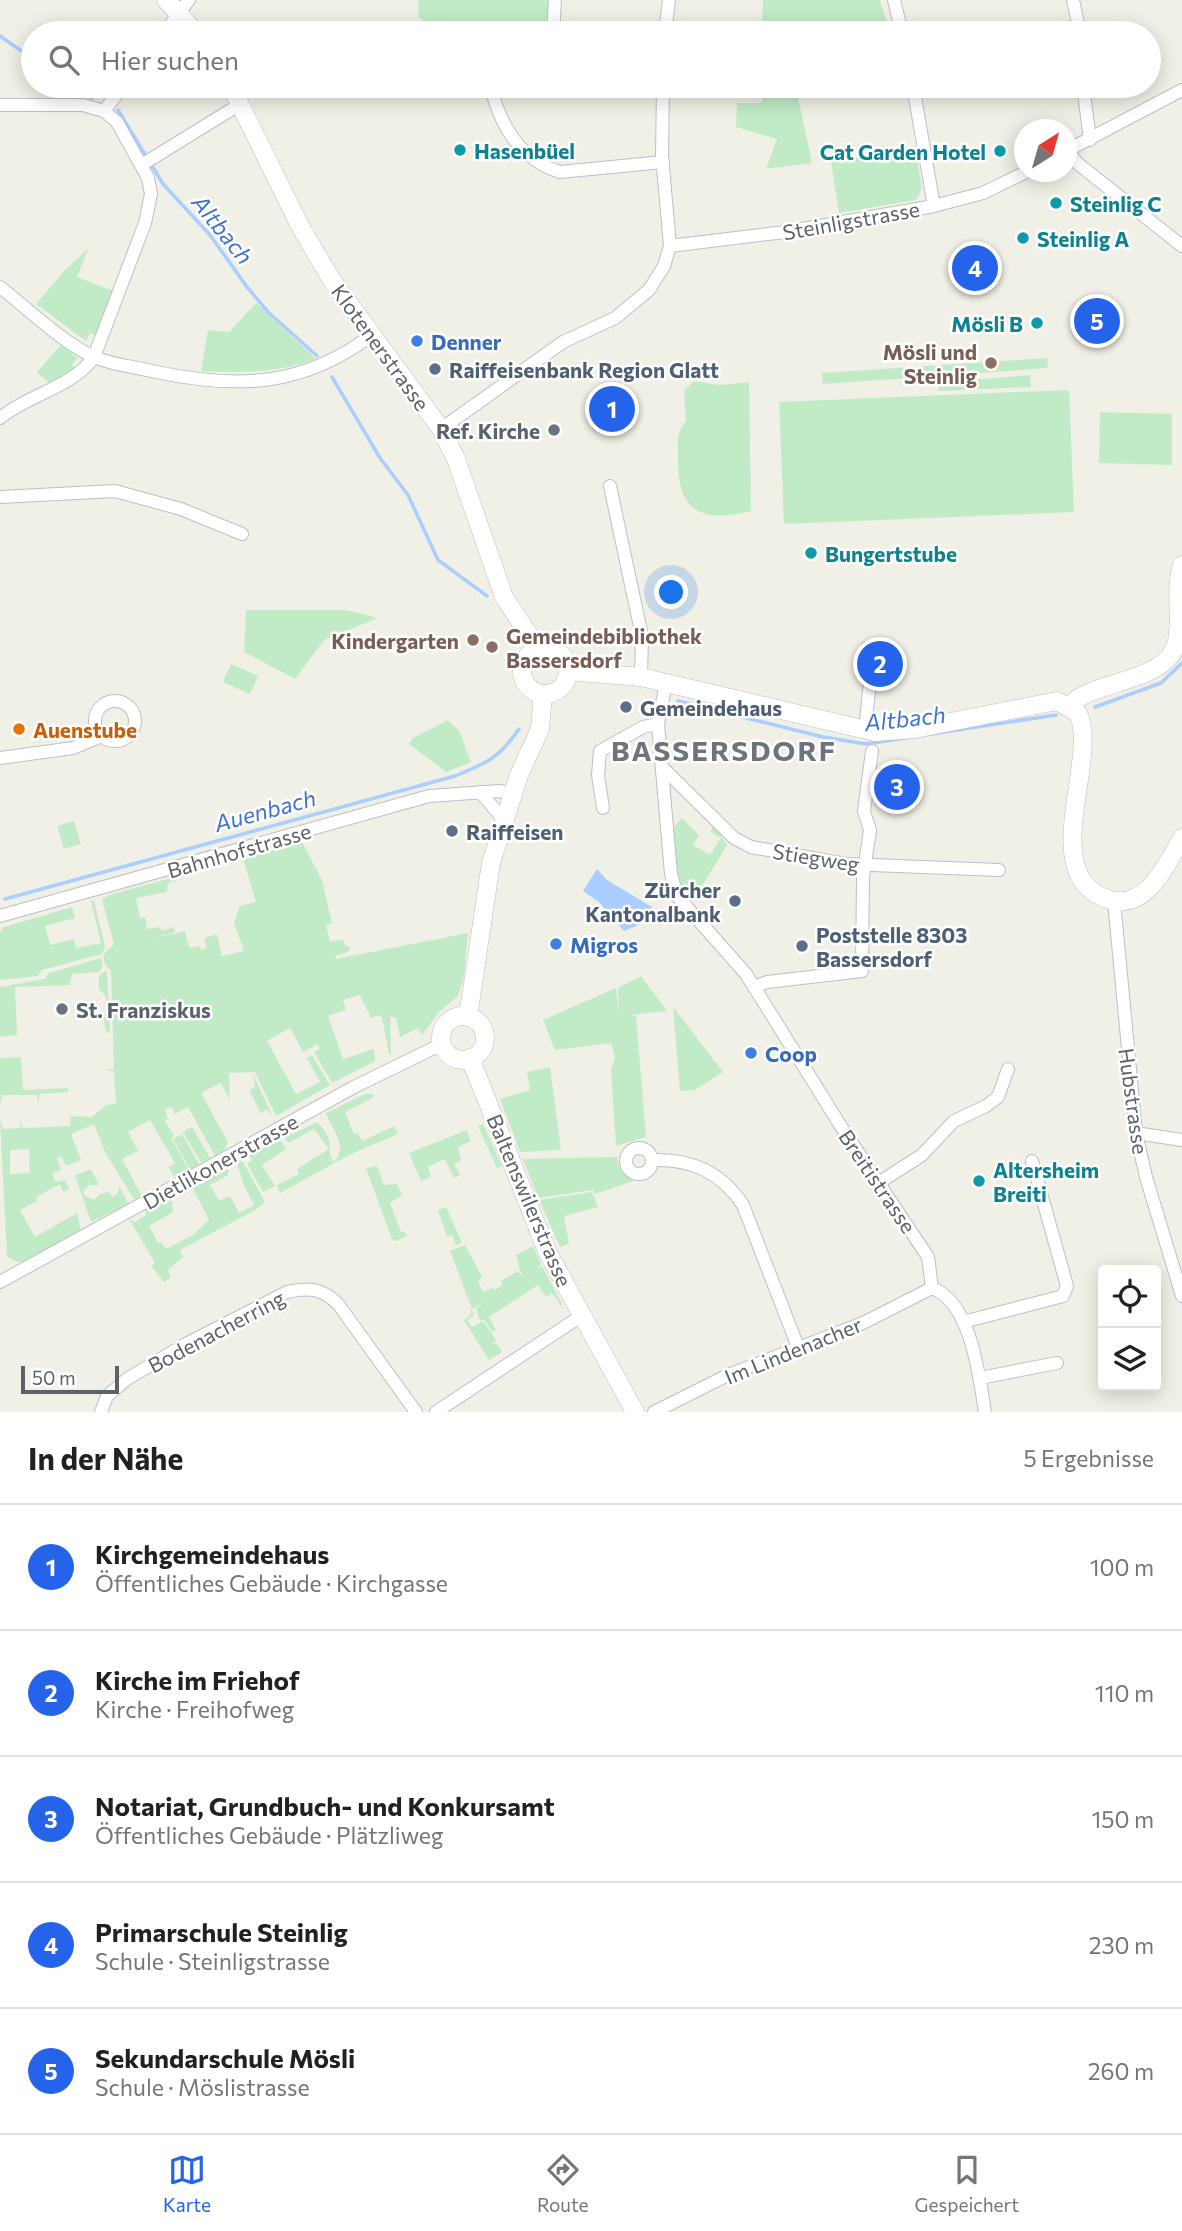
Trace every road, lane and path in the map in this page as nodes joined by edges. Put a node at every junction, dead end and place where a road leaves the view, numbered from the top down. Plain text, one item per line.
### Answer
1 (166, 0) edge
2 (555, 0) edge
3 (668, 0) edge
4 (894, 0) edge
5 (1073, 0) edge
6 (184, 7) edge
7 (173, 21) edge
8 (554, 21) edge
9 (666, 21) edge
10 (899, 21) edge
11 (1077, 21) edge
12 (1182, 90) edge
13 (114, 98) edge
14 (239, 98) edge
15 (494, 98) edge
16 (663, 98) edge
17 (915, 98) edge
18 (1085, 98) edge
19 (242, 103) junction
20 (0, 104) edge
21 (104, 111) junction
22 (1090, 140) junction
23 (1077, 146) edge
24 (148, 161) junction
25 (663, 162) junction
26 (1077, 163) edge
27 (1014, 178) edge
28 (934, 206) junction
29 (670, 246) junction
30 (1182, 246) edge
31 (0, 287) edge
32 (373, 334) junction
33 (94, 357) junction
34 (0, 418) edge
35 (441, 429) junction
36 (610, 486) dead end
37 (0, 497) edge
38 (242, 534) dead end
39 (1182, 565) edge
40 (1180, 632) edge
41 (867, 648) dead end
42 (538, 649) junction
43 (568, 671) junction
44 (641, 677) junction
45 (666, 683) junction
46 (543, 694) junction
47 (1070, 705) junction
48 (658, 724) junction
49 (865, 730) junction
50 (102, 736) dead end
51 (873, 751) dead end
52 (0, 758) edge
53 (664, 769) junction
54 (480, 792) junction
55 (513, 795) junction
56 (603, 808) dead end
57 (504, 820) junction
58 (1182, 838) edge
59 (866, 865) junction
60 (999, 870) dead end
61 (1114, 901) junction
62 (0, 916) edge
63 (754, 987) junction
64 (468, 1017) junction
65 (442, 1045) junction
66 (470, 1058) junction
67 (1008, 1069) dead end
68 (1136, 1133) junction
69 (1182, 1140) edge
70 (653, 1160) dead end
71 (1032, 1161) dead end
72 (880, 1182) junction
73 (0, 1282) edge
74 (932, 1288) junction
75 (1182, 1296) edge
76 (581, 1316) junction
77 (963, 1322) junction
78 (798, 1347) junction
79 (1057, 1363) dead end
80 (980, 1378) junction
81 (101, 1412) edge
82 (415, 1412) edge
83 (436, 1412) edge
84 (635, 1412) edge
85 (654, 1412) edge
86 (985, 1412) edge

1 - 6 main road
2 - 8 street
3 - 9 street
4 - 10 street
5 - 11 street
6 - 7 street
12 - 22 street
13 - 21 street
14 - 19 main road, Klotenerstrasse
15 - 25 street
16 - 25 street
17 - 28 street
18 - 22 street
19 - 24 street
19 - 32 main road, Klotenerstrasse
20 - 21 street
21 - 24 street
22 - 23 street
24 - 33 street
25 - 29 street
26 - 30 street
27 - 28 street, Steinligstrasse
28 - 29 street, Steinligstrasse
29 - 35 street
31 - 33 street
32 - 33 street
32 - 35 main road, Klotenerstrasse
33 - 34 street
35 - 42 main road, Klotenerstrasse
36 - 44 street
37 - 38 street
39 - 40 main road
40 - 47 main road
41 - 49 street
42 - 43 main road
42 - 46 main road
43 - 44 main road
43 - 46 main road
44 - 45 main road
45 - 48 street
45 - 49 main road
46 - 55 main road
47 - 49 main road
47 - 61 main road
48 - 53 street
48 - 56 street
50 - 52 street
51 - 59 street
53 - 59 street, Stiegweg
53 - 63 street, Breitistrasse
54 - 55 street, Bahnhofstrasse
54 - 57 street
54 - 62 street, Bahnhofstrasse
55 - 57 main road
57 - 64 main road
58 - 61 main road
59 - 60 street, Stiegweg
59 - 63 street
61 - 68 street, Hubstrasse
63 - 72 street, Breitistrasse
64 - 65 main road
64 - 66 main road
65 - 66 main road
65 - 73 street, Dietlikonerstrasse
66 - 76 main road, Baltenswilerstrasse
67 - 72 street
68 - 69 street
68 - 75 street, Hubstrasse
70 - 78 street
71 - 77 street
72 - 74 street, Breitistrasse
74 - 77 street
74 - 78 street, Im Lindenacher
76 - 83 street
76 - 84 main road, Baltenswilerstrasse
77 - 80 street
78 - 85 street, Im Lindenacher
79 - 80 street
80 - 86 street
81 - 82 street, Bodenacherring

